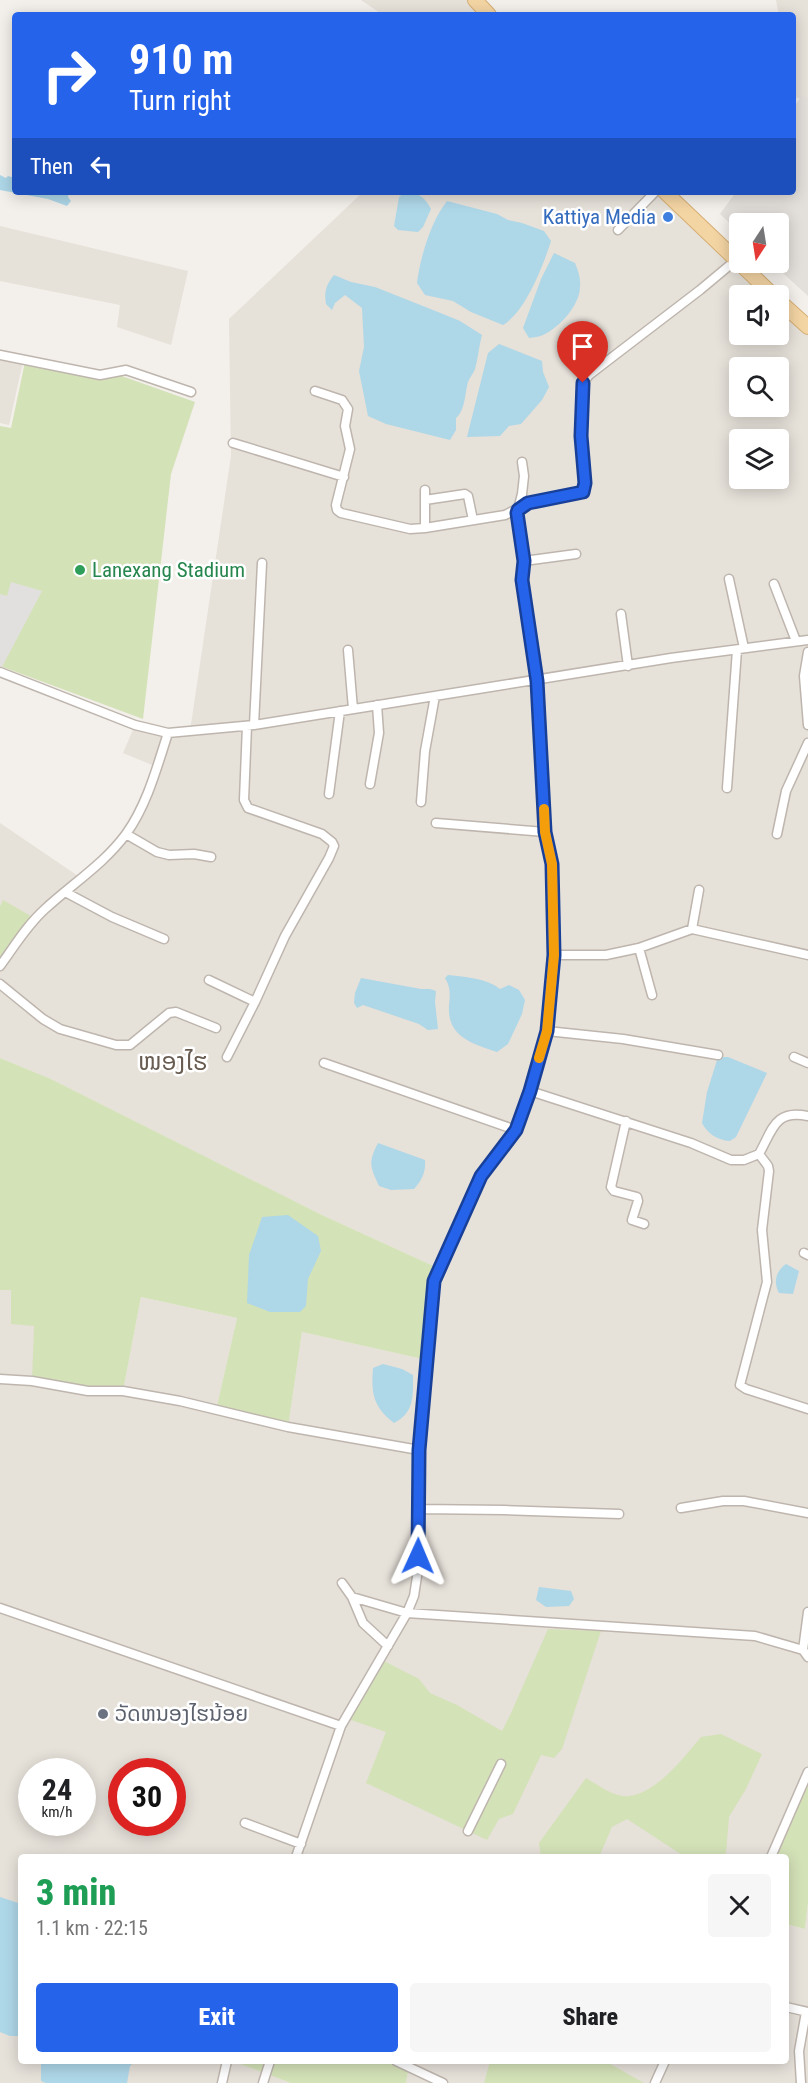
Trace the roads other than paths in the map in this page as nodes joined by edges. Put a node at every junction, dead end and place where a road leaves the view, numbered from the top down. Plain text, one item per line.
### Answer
1 (475, 0) edge
2 (486, 12) edge
3 (652, 195) edge
4 (668, 195) edge
5 (618, 230) dead end
6 (729, 253) edge
7 (729, 266) edge
8 (750, 273) edge
9 (762, 285) edge
10 (789, 310) edge
11 (808, 327) edge
12 (0, 355) edge
13 (315, 391) dead end
14 (191, 392) dead end
15 (233, 443) dead end
16 (522, 462) dead end
17 (344, 477) junction
18 (518, 510) junction
19 (473, 520) junction
20 (425, 528) junction
21 (576, 554) dead end
22 (524, 561) junction
23 (262, 563) dead end
24 (729, 579) dead end
25 (774, 584) dead end
26 (621, 614) dead end
27 (808, 640) edge
28 (796, 641) junction
29 (741, 649) junction
30 (348, 650) dead end
31 (808, 652) edge
32 (628, 666) junction
33 (0, 672) edge
34 (537, 681) junction
35 (435, 696) junction
36 (377, 705) junction
37 (353, 709) junction
38 (340, 711) junction
39 (250, 725) junction
40 (808, 725) edge
41 (168, 733) junction
42 (808, 743) edge
43 (370, 784) dead end
44 (727, 788) dead end
45 (329, 794) dead end
46 (421, 802) dead end
47 (436, 823) dead end
48 (545, 832) junction
49 (126, 834) junction
50 (777, 834) dead end
51 (211, 857) dead end
52 (699, 890) dead end
53 (65, 892) junction
54 (692, 929) junction
55 (164, 939) dead end
56 (639, 948) junction
57 (554, 955) junction
58 (808, 955) edge
59 (0, 966) edge
60 (209, 980) dead end
61 (0, 984) edge
62 (652, 995) dead end
63 (255, 1002) junction
64 (216, 1028) dead end
65 (547, 1031) junction
66 (718, 1055) dead end
67 (227, 1057) dead end
68 (794, 1057) dead end
69 (324, 1063) dead end
70 (808, 1063) edge
71 (530, 1091) junction
72 (808, 1116) edge
73 (626, 1121) junction
74 (516, 1130) junction
75 (759, 1154) junction
76 (644, 1224) dead end
77 (0, 1378) edge
78 (808, 1409) edge
79 (419, 1450) junction
80 (681, 1508) dead end
81 (418, 1509) junction
82 (619, 1514) dead end
83 (808, 1514) edge
84 (342, 1583) dead end
85 (352, 1597) junction
86 (0, 1608) edge
87 (808, 1612) edge
88 (407, 1613) junction
89 (387, 1646) junction
90 (806, 1653) edge
91 (341, 1726) junction
92 (501, 1764) dead end
93 (808, 1772) edge
94 (245, 1823) dead end
95 (468, 1831) dead end
96 (301, 1844) junction
97 (297, 1854) edge
98 (772, 1854) edge
99 (789, 2008) edge
100 (807, 2012) edge
101 (226, 2064) edge
102 (269, 2064) edge
103 (402, 2064) edge
104 (664, 2064) edge
105 (222, 2083) edge
106 (264, 2083) edge
107 (443, 2083) edge
108 (656, 2083) edge
109 (801, 2083) edge

1 - 2 main road
3 - 5 street
4 - 6 main road
7 - 18 street
8 - 9 main road
10 - 11 main road
12 - 14 street
13 - 17 street
15 - 17 street
16 - 18 street
17 - 20 street
18 - 19 street
18 - 22 street
19 - 20 street
19 - 20 street
21 - 22 street
22 - 34 street
23 - 39 street
24 - 29 street
25 - 28 street
26 - 32 street
27 - 28 street
28 - 29 street
29 - 32 street
29 - 44 street
30 - 37 street
31 - 40 street
32 - 34 street
33 - 41 street
34 - 35 street
34 - 48 street
35 - 36 street
35 - 46 street
36 - 37 street
36 - 43 street
37 - 38 street
38 - 39 street
38 - 45 street
39 - 41 street
39 - 63 street
41 - 49 street
42 - 50 street
47 - 48 street
48 - 57 street
49 - 51 street
49 - 53 street
52 - 54 street
53 - 55 street
53 - 59 street
54 - 56 street
54 - 58 street
56 - 57 street
56 - 62 street
57 - 65 street
60 - 63 street
61 - 64 street
63 - 67 street
65 - 66 street
65 - 71 street
68 - 70 street
69 - 74 street
71 - 73 street
71 - 74 street
72 - 75 street
73 - 75 street
73 - 76 street
74 - 79 street
75 - 78 street
77 - 79 street
79 - 81 street
80 - 83 street
81 - 82 street
81 - 88 street
84 - 85 street
85 - 88 street
85 - 89 street
86 - 91 street
87 - 90 street
88 - 89 street
88 - 90 street
89 - 91 street
91 - 96 street
92 - 95 street
93 - 98 street
94 - 96 street
96 - 97 street
99 - 100 street
100 - 109 street
101 - 105 street
102 - 106 street
103 - 107 street
104 - 108 street

